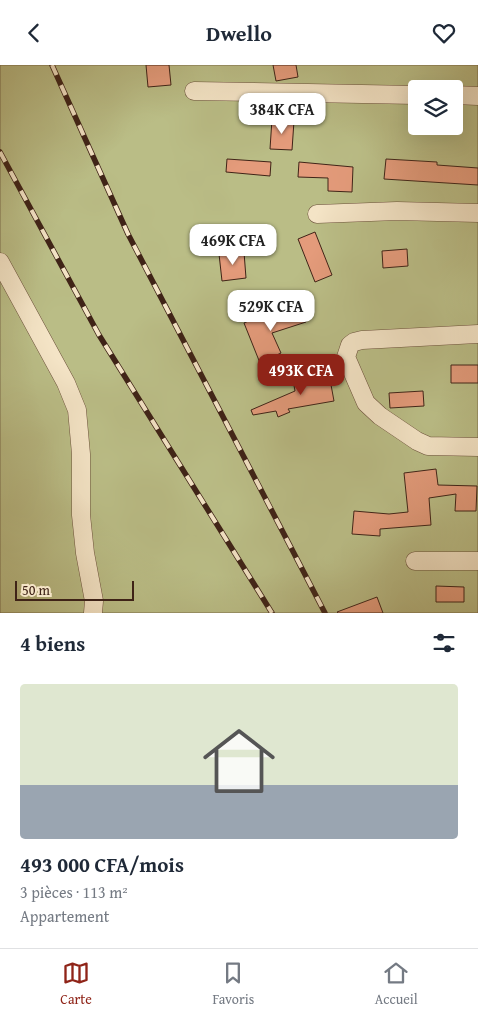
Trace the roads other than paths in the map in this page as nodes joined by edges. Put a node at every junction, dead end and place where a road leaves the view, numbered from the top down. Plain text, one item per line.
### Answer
1 (194, 91) dead end
2 (408, 95) edge
3 (463, 95) edge
4 (478, 96) edge
5 (478, 213) edge
6 (317, 214) dead end
7 (0, 261) edge
8 (478, 334) edge
9 (478, 447) edge
10 (415, 561) dead end
11 (478, 561) edge
12 (93, 613) edge

1 - 2 street
3 - 4 street
5 - 6 street
7 - 12 street
8 - 9 street
10 - 11 street

